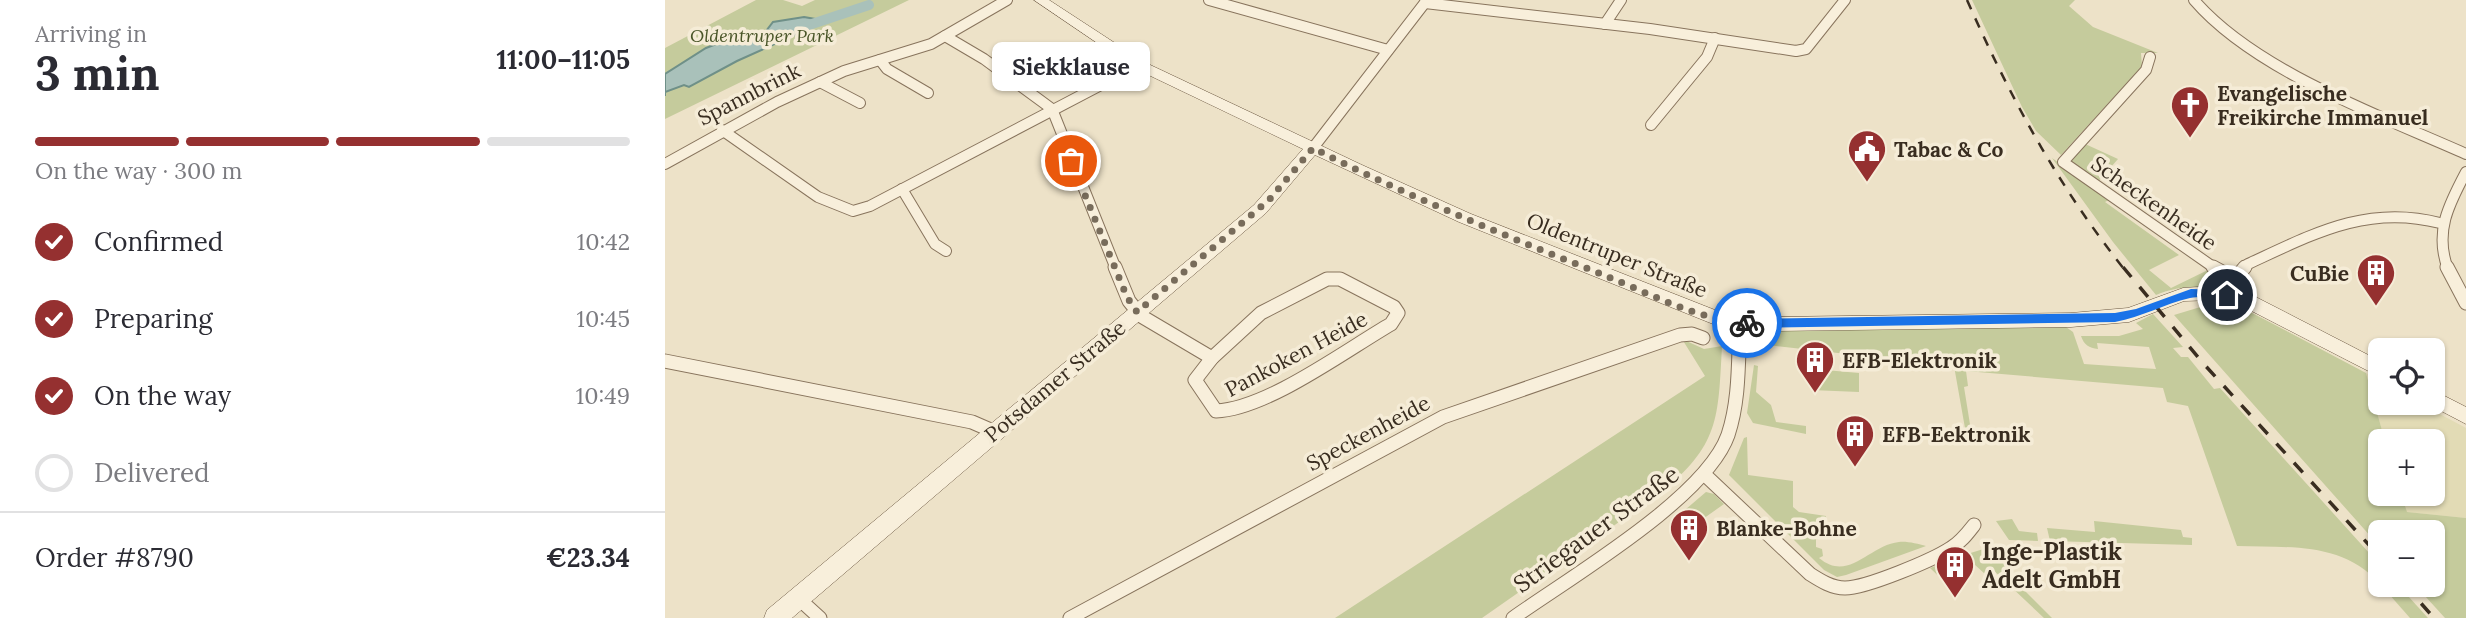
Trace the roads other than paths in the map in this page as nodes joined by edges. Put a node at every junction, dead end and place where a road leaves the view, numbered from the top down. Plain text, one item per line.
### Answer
1 (1007, 0) edge
2 (1040, 0) edge
3 (1209, 0) edge
4 (1621, 0) edge
5 (1845, 0) edge
6 (2194, 0) edge
7 (1426, 2) edge
8 (1605, 24) junction
9 (945, 36) junction
10 (1715, 38) junction
11 (1388, 50) junction
12 (2150, 57) dead end
13 (880, 60) junction
14 (1139, 65) junction
15 (820, 82) junction
16 (928, 93) dead end
17 (860, 103) dead end
18 (1053, 111) junction
19 (1651, 125) dead end
20 (722, 130) junction
21 (1313, 148) junction
22 (2466, 154) edge
23 (665, 164) edge
24 (2466, 172) edge
25 (902, 189) junction
26 (2440, 223) junction
27 (946, 251) dead end
28 (2466, 303) edge
29 (1137, 312) junction
30 (1740, 323) junction
31 (1703, 338) dead end
32 (1212, 358) junction
33 (665, 361) edge
34 (2368, 364) edge
35 (2445, 405) edge
36 (2466, 416) edge
37 (995, 432) junction
38 (1704, 474) junction
39 (1974, 524) dead end
40 (798, 598) junction
41 (775, 618) edge
42 (820, 618) edge
43 (1070, 618) edge
44 (1513, 618) edge

1 - 9 street, Spannbrink
2 - 14 street, Oldentruper Straße
3 - 11 street
4 - 8 street
5 - 10 street
6 - 22 street
7 - 8 street
7 - 11 street, Potsdamer Straße
8 - 10 street
9 - 13 street, Spannbrink
9 - 18 street
10 - 19 street
11 - 21 street, Potsdamer Straße
12 - 26 street, Scheckenheide
13 - 15 street, Spannbrink
13 - 16 street
14 - 18 street
14 - 21 street, Oldentruper Straße
15 - 17 street
15 - 20 street, Spannbrink
18 - 25 street
18 - 29 street
20 - 23 street, Spannbrink
20 - 25 street
21 - 29 street, Potsdamer Straße
21 - 30 street, Oldentruper Straße
24 - 26 street
25 - 27 street
26 - 28 street
29 - 32 street, Pankoken Heide
29 - 37 street, Potsdamer Straße
30 - 34 street, Oldentruper Straße
30 - 38 street, Striegauer Straße
31 - 43 street, Speckenheide
32 - 32 street, Pankoken Heide
33 - 37 street
35 - 36 street
37 - 40 street, Potsdamer Straße
38 - 39 street, Striegauer Straße
38 - 44 street, Striegauer Straße
40 - 41 street, Potsdamer Straße
40 - 42 street

